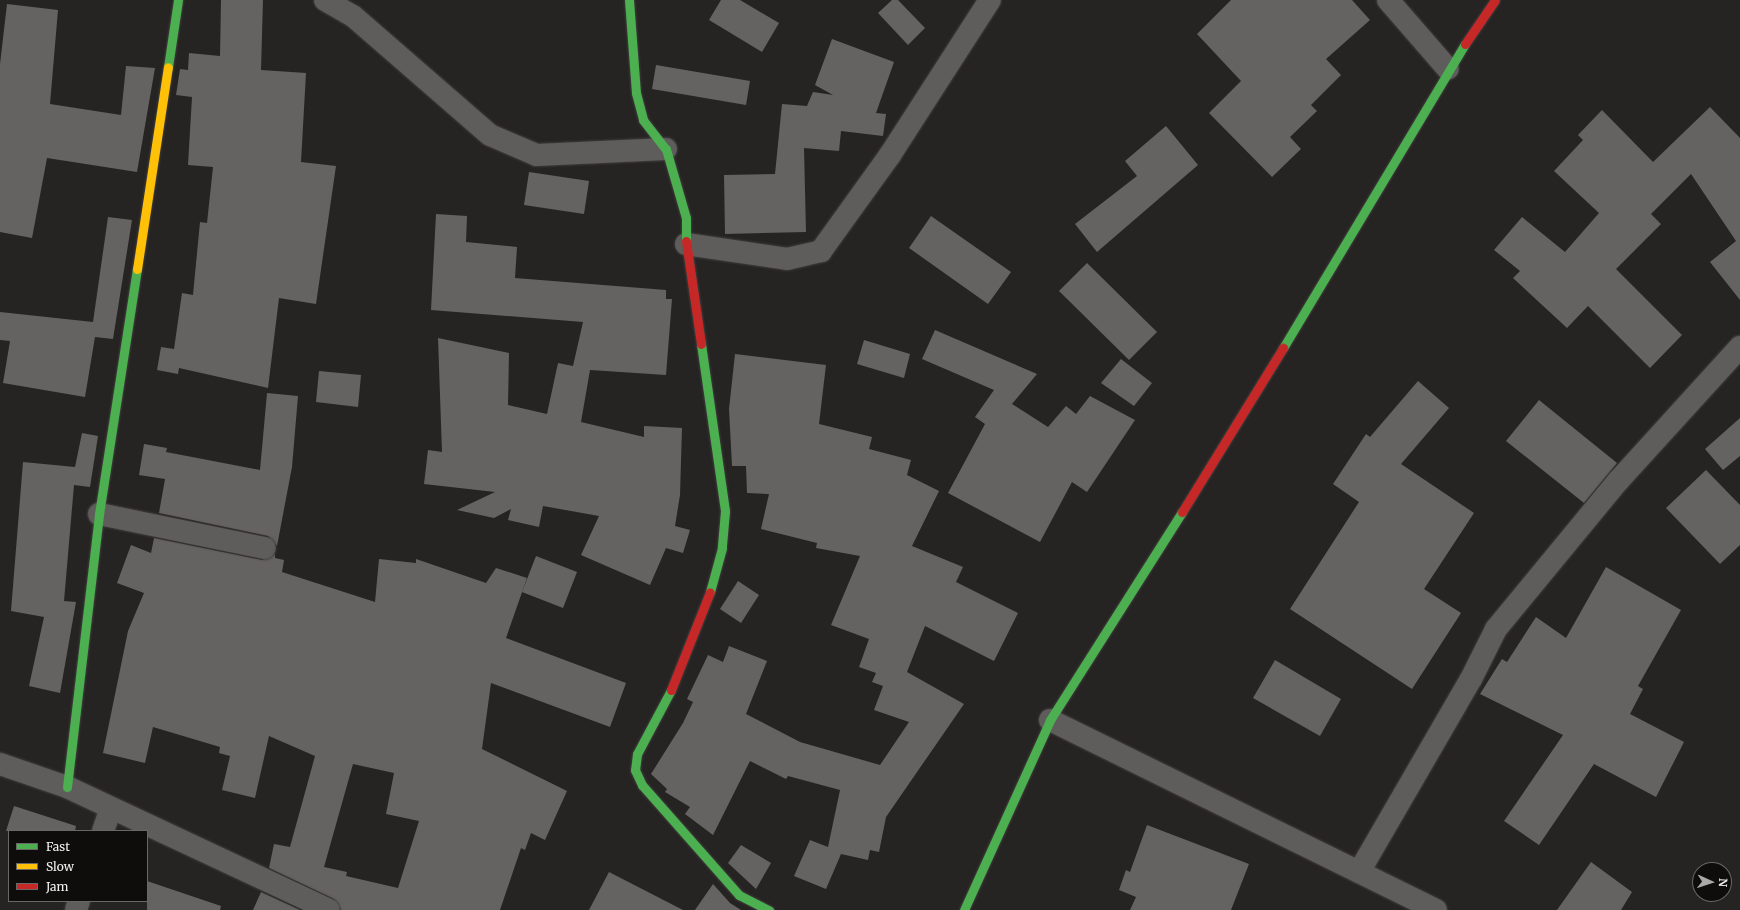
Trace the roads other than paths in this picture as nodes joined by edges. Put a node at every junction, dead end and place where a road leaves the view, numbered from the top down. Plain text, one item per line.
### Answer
1 (178, 0) edge
2 (325, 0) edge
3 (629, 0) edge
4 (990, 0) edge
5 (1388, 0) edge
6 (1495, 0) edge
7 (353, 8) edge
8 (1448, 69) junction
9 (666, 149) junction
10 (686, 244) junction
11 (1740, 347) edge
12 (99, 514) junction
13 (265, 548) dead end
14 (1050, 720) junction
15 (0, 764) edge
16 (67, 787) junction
17 (111, 808) junction
18 (103, 830) edge
19 (1359, 872) junction
20 (329, 910) edge
21 (768, 910) edge
22 (964, 910) edge
23 (1436, 910) edge

1 - 12 street
2 - 7 street
3 - 9 street
4 - 10 street
5 - 8 street
6 - 8 street
7 - 9 street
8 - 14 street
9 - 10 street
10 - 21 street
11 - 19 street
12 - 13 street
12 - 16 street
14 - 19 street
14 - 22 street
15 - 16 street
16 - 17 street
17 - 18 street
17 - 20 street
19 - 23 street

